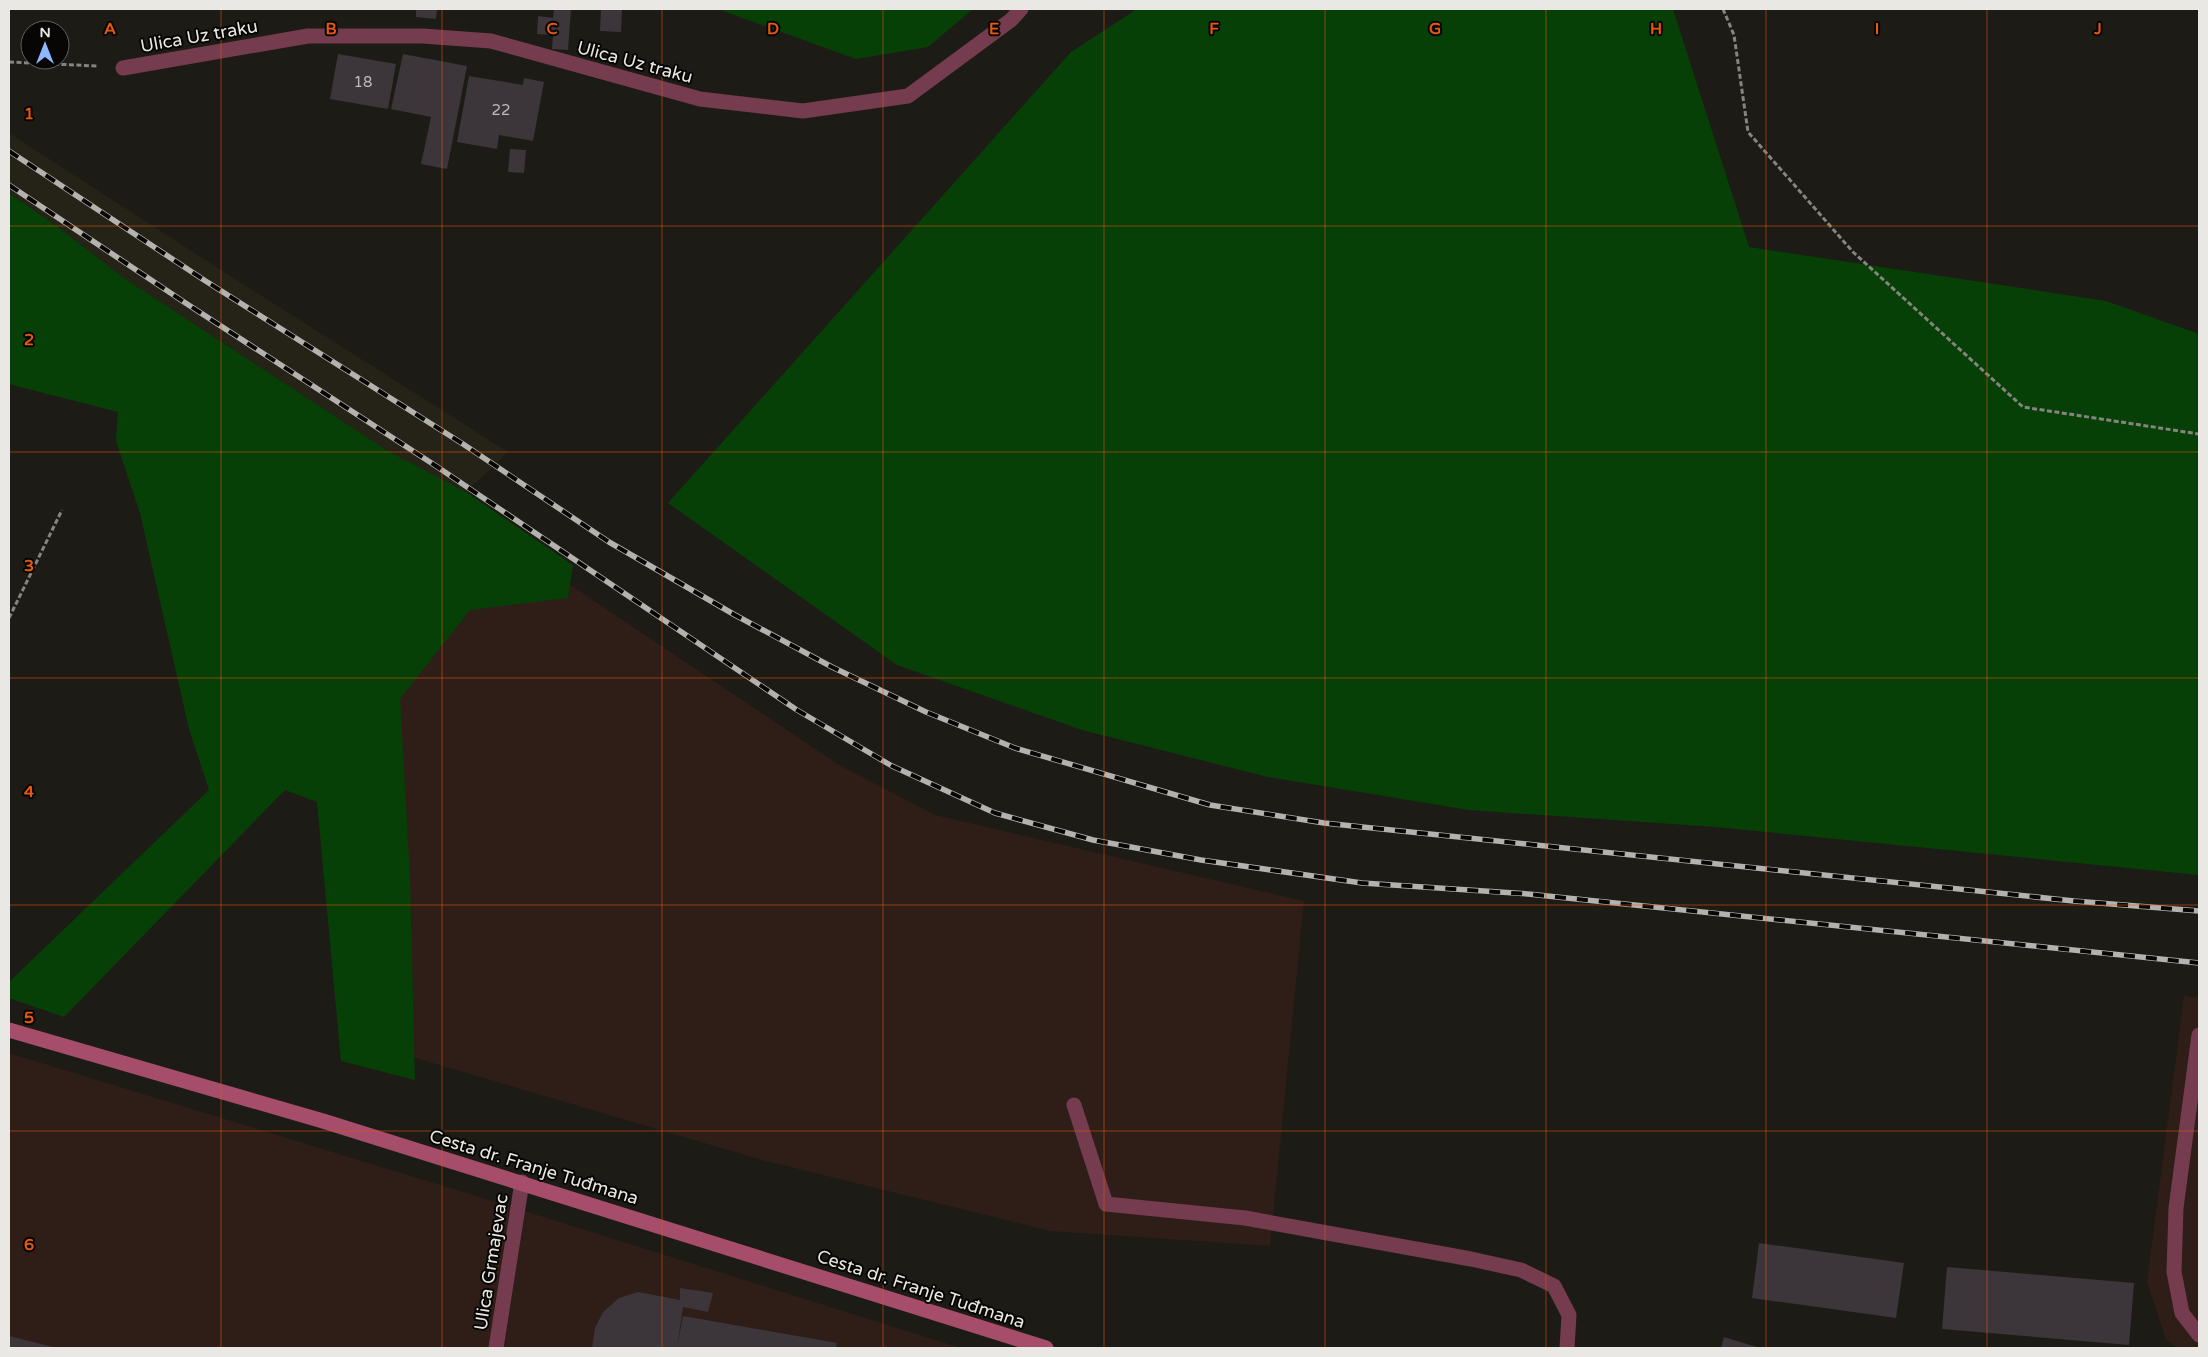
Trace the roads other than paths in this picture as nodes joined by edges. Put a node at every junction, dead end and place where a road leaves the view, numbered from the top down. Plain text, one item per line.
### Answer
1 (1022, 9) edge
2 (122, 68) road end
3 (9, 1030) edge
4 (2199, 1035) edge
5 (1074, 1105) dead end
6 (522, 1182) junction
7 (2199, 1335) edge
8 (496, 1348) edge
9 (1046, 1348) edge
10 (1567, 1348) edge

1 - 2 street, Ulica Uz traku
3 - 6 main road, Cesta dr. Franje Tuđmana
4 - 7 street
5 - 10 street
6 - 8 street, Ulica Grmajevac
6 - 9 main road, Cesta dr. Franje Tuđmana

